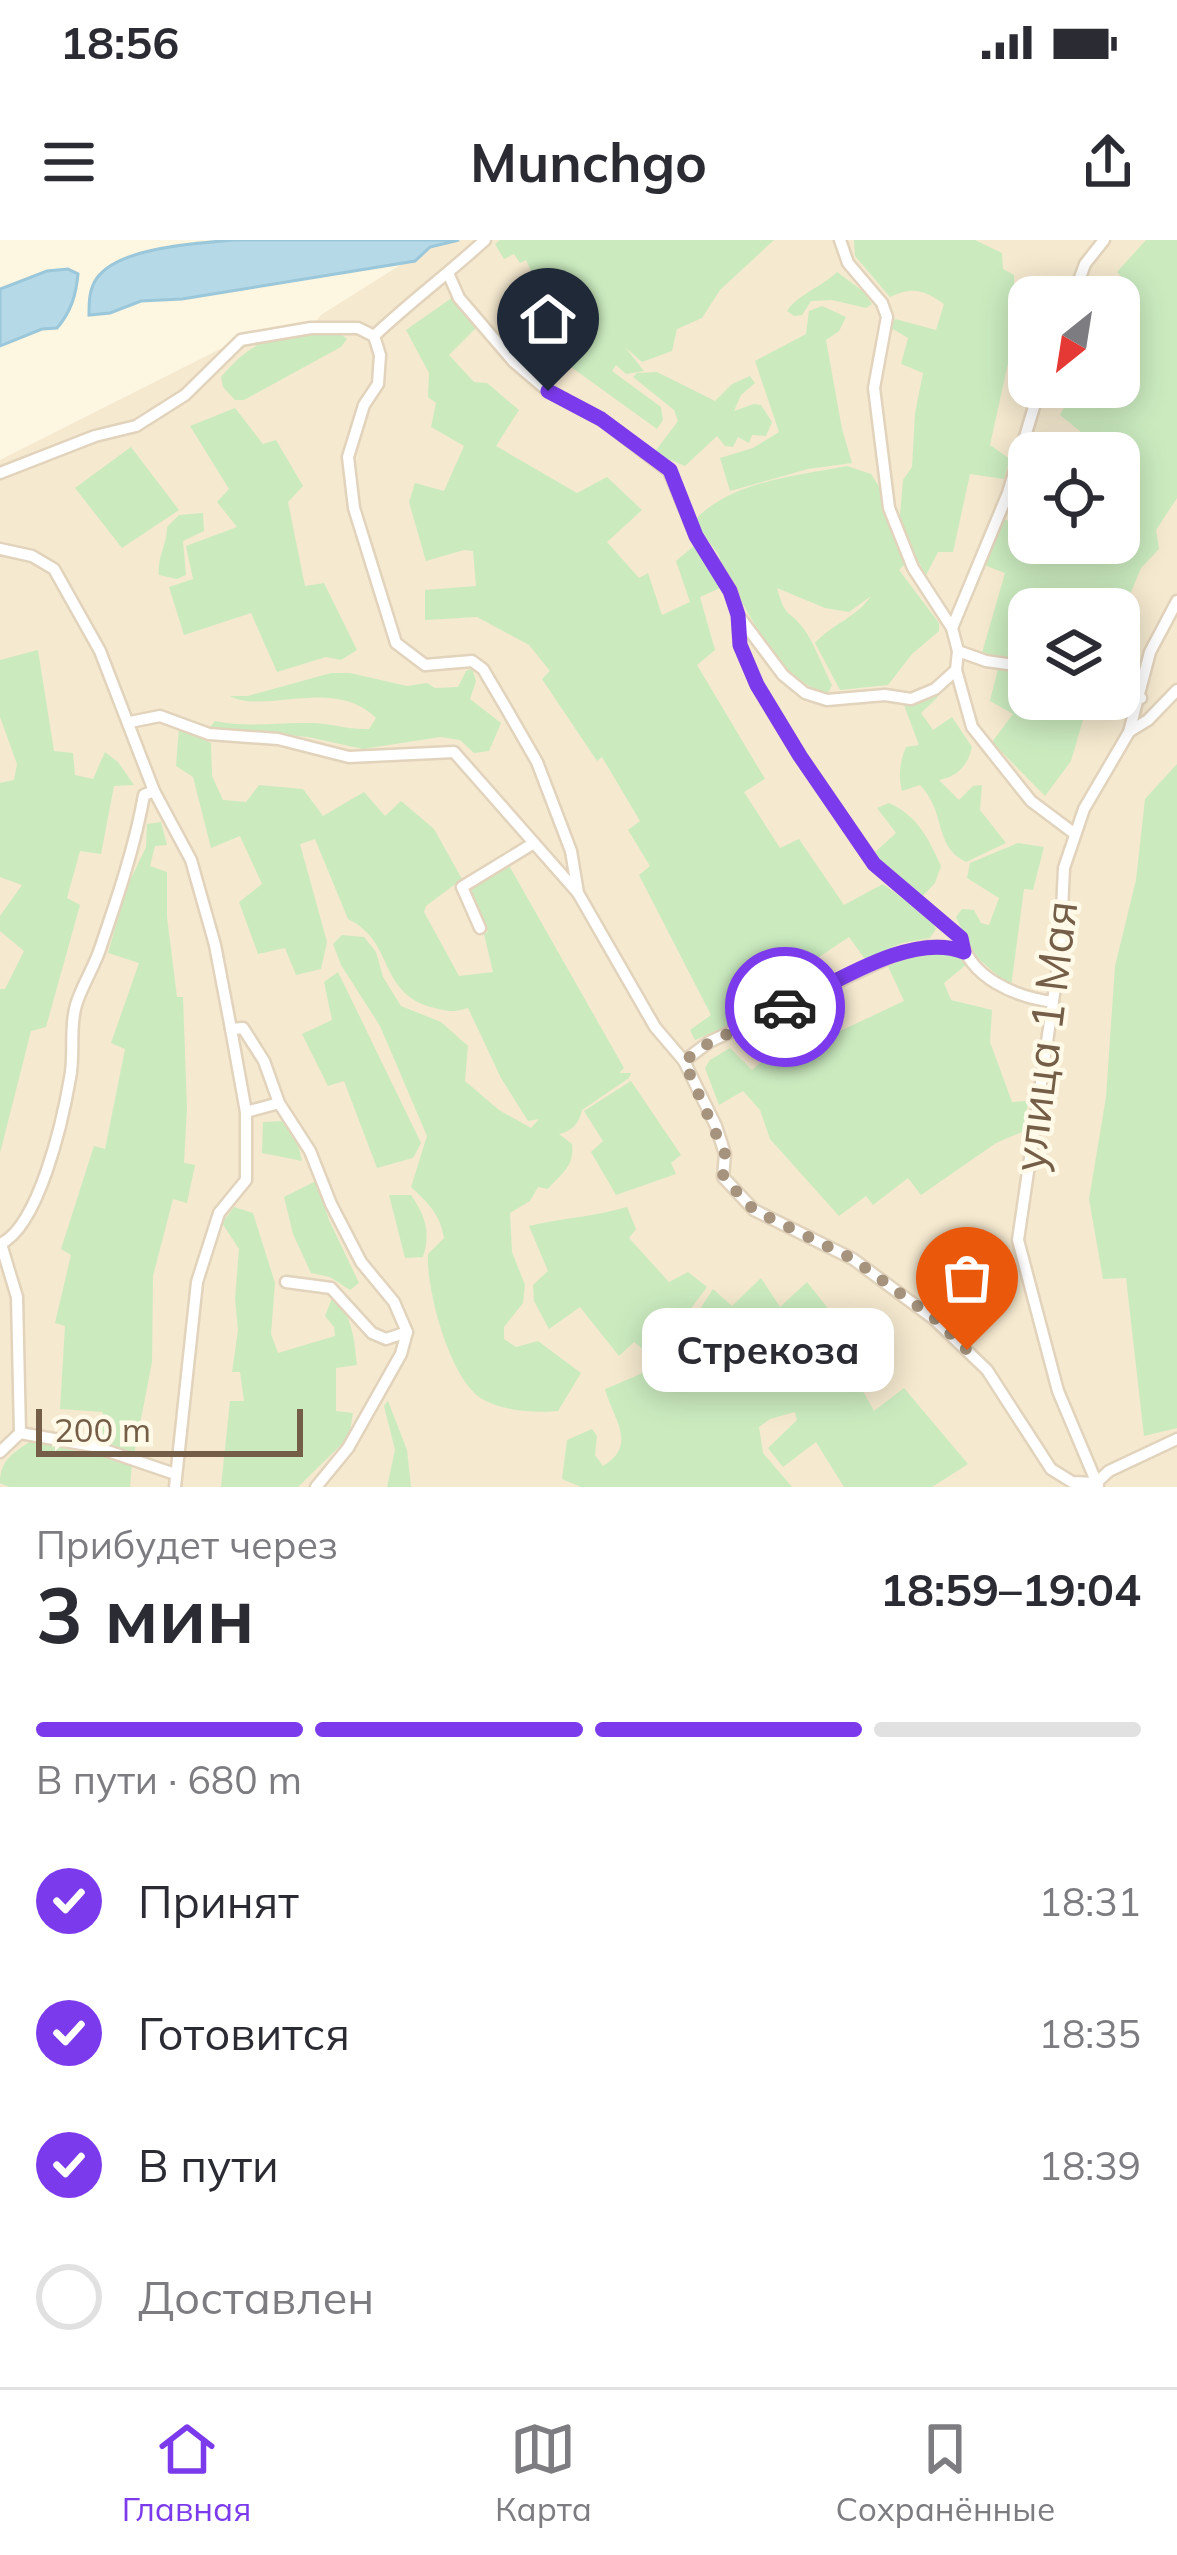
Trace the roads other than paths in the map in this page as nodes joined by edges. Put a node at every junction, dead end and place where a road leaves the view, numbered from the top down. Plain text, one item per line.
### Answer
1 (485, 240) edge
2 (840, 240) edge
3 (1104, 240) edge
4 (448, 274) junction
5 (1081, 276) edge
6 (374, 336) junction
7 (1034, 408) edge
8 (0, 473) edge
9 (0, 549) edge
10 (1177, 601) edge
11 (738, 615) junction
12 (952, 628) junction
13 (958, 651) junction
14 (1008, 664) edge
15 (956, 670) junction
16 (1177, 690) edge
17 (1141, 698) joint
18 (130, 722) junction
19 (1129, 732) junction
20 (154, 791) junction
21 (1075, 834) junction
22 (534, 843) junction
23 (578, 893) junction
24 (480, 928) dead end
25 (964, 952) junction
26 (1052, 1002) junction
27 (231, 1029) junction
28 (684, 1061) junction
29 (279, 1103) junction
30 (246, 1112) junction
31 (1, 1244) edge
32 (286, 1282) dead end
33 (407, 1332) junction
34 (20, 1433) junction
35 (1177, 1439) edge
36 (0, 1452) edge
37 (175, 1480) edge
38 (1097, 1485) edge
39 (316, 1487) edge

1 - 4 street
2 - 12 street
3 - 5 street
4 - 6 street
4 - 11 street
6 - 8 street
6 - 23 street
7 - 12 street
9 - 18 street
10 - 17 street, улица 1 Мая
11 - 15 street
11 - 25 street
12 - 13 street
13 - 14 street
13 - 15 street
15 - 21 street
16 - 19 street
17 - 19 street, улица 1 Мая
18 - 20 street
18 - 22 street
19 - 21 street, улица 1 Мая
20 - 27 street
20 - 31 street
21 - 26 street, улица 1 Мая
22 - 23 street
22 - 24 street
23 - 28 street
25 - 26 street
25 - 28 street
26 - 38 street, улица 1 Мая
27 - 29 street
27 - 30 street
28 - 38 street
29 - 30 street
29 - 33 street
30 - 37 street
31 - 34 street
32 - 33 street
33 - 39 street
34 - 36 street
34 - 37 street
35 - 38 street

